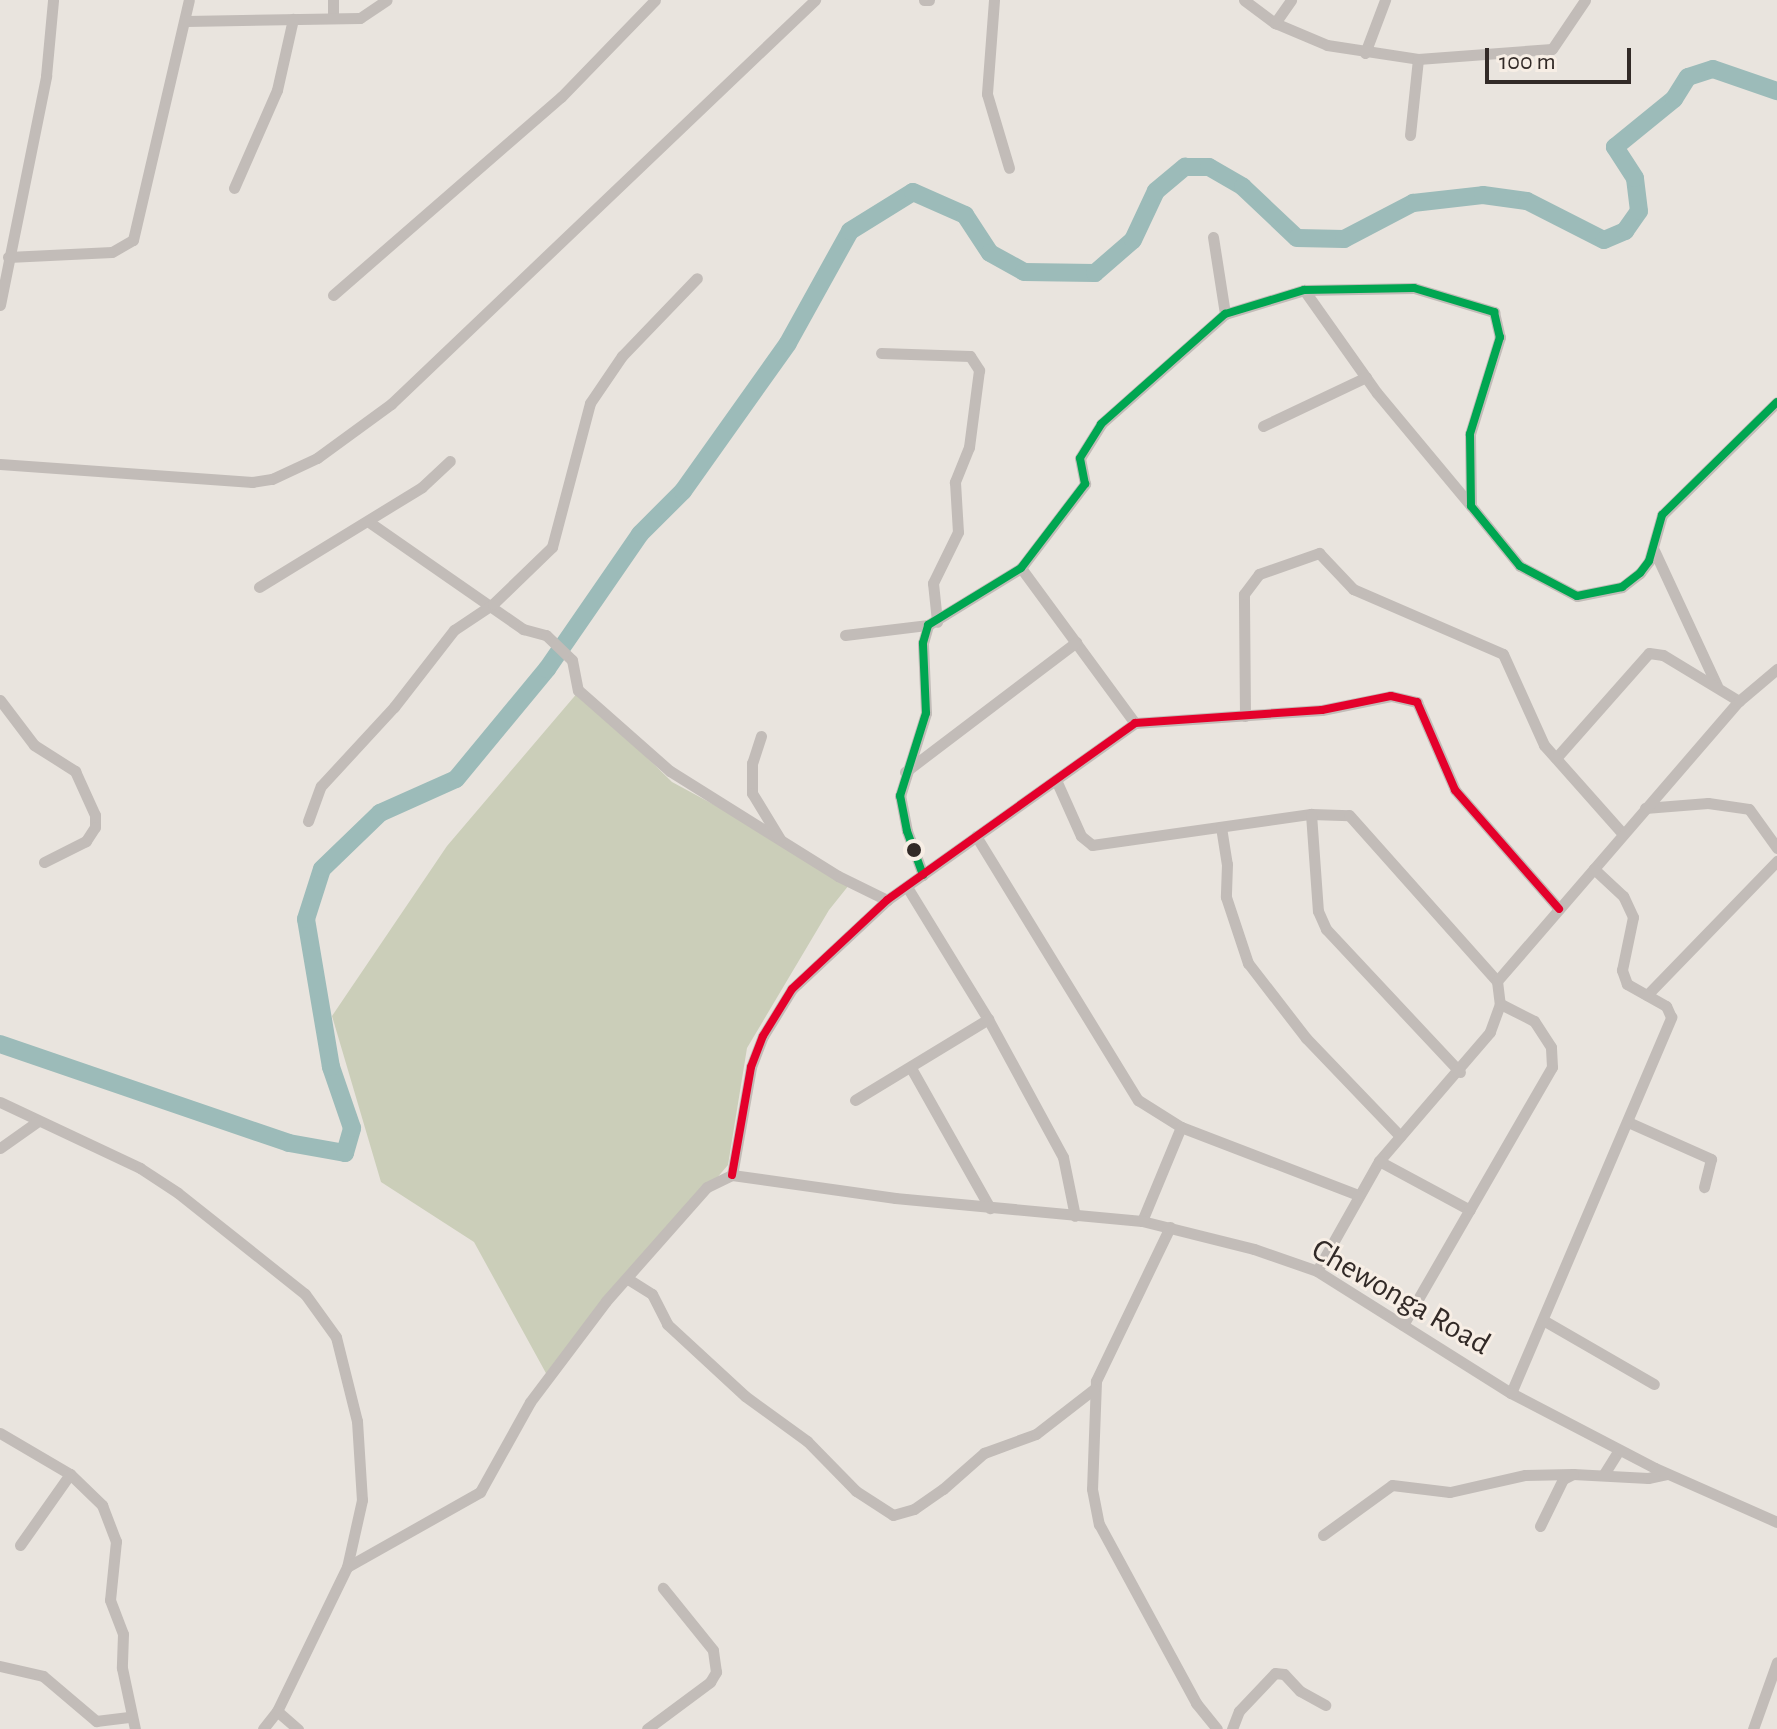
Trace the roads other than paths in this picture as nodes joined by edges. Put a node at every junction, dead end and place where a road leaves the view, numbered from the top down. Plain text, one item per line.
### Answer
1 (53, 0) edge
2 (189, 0) edge
3 (333, 0) edge
4 (387, 0) edge
5 (655, 0) edge
6 (815, 0) edge
7 (994, 0) edge
8 (1244, 0) edge
9 (1291, 0) edge
10 (1385, 0) edge
11 (1585, 0) edge
12 (333, 18) junction
13 (293, 19) junction
14 (186, 21) junction
15 (1275, 23) junction
16 (1365, 53) junction
17 (1418, 59) junction
18 (1410, 135) dead end
19 (1009, 168) dead end
20 (234, 188) dead end
21 (1213, 237) dead end
22 (8, 257) junction
23 (697, 278) dead end
24 (1304, 290) junction
25 (333, 295) dead end
26 (0, 305) edge
27 (1225, 314) junction
28 (881, 353) dead end
29 (1366, 377) junction
30 (1777, 402) edge
31 (1263, 426) dead end
32 (450, 461) dead end
33 (0, 464) edge
34 (1471, 506) junction
35 (369, 522) junction
36 (1653, 547) junction
37 (1021, 568) junction
38 (259, 587) dead end
39 (493, 604) junction
40 (932, 624) junction
41 (845, 635) dead end
42 (1076, 642) junction
43 (1777, 669) edge
44 (1717, 686) junction
45 (0, 700) edge
46 (1739, 701) junction
47 (1245, 716) junction
48 (1135, 723) junction
49 (761, 736) dead end
50 (1556, 758) junction
51 (904, 772) junction
52 (1056, 780) junction
53 (1645, 808) junction
54 (1311, 814) junction
55 (308, 821) dead end
56 (1221, 827) junction
57 (1623, 834) junction
58 (976, 836) junction
59 (783, 843) junction
60 (1777, 848) edge
61 (1777, 861) edge
62 (44, 862) dead end
63 (1594, 869) junction
64 (923, 875) junction
65 (907, 887) junction
66 (887, 900) junction
67 (1559, 909) junction
68 (1497, 981) junction
69 (1647, 995) junction
70 (1500, 1004) junction
71 (988, 1019) junction
72 (911, 1068) junction
73 (1460, 1072) junction
74 (855, 1100) dead end
75 (0, 1102) edge
76 (37, 1122) junction
77 (1628, 1122) junction
78 (1181, 1127) junction
79 (1400, 1136) junction
80 (0, 1148) edge
81 (1379, 1161) junction
82 (732, 1175) junction
83 (1704, 1187) dead end
84 (1358, 1195) junction
85 (990, 1208) junction
86 (1470, 1210) junction
87 (1075, 1216) junction
88 (1142, 1221) junction
89 (1170, 1227) junction
90 (1317, 1271) junction
91 (628, 1279) junction
92 (1543, 1320) junction
93 (1403, 1325) junction
94 (1654, 1384) dead end
95 (1094, 1389) junction
96 (1511, 1393) junction
97 (0, 1433) edge
98 (1619, 1450) junction
99 (70, 1474) junction
100 (1573, 1474) junction
101 (1604, 1474) junction
102 (1668, 1474) junction
103 (1777, 1522) edge
104 (1540, 1526) dead end
105 (1323, 1535) dead end
106 (20, 1545) dead end
107 (347, 1567) junction
108 (663, 1588) dead end
109 (1777, 1662) edge
110 (0, 1666) edge
111 (1325, 1705) dead end
112 (277, 1711) junction
113 (133, 1723) edge
114 (263, 1729) edge
115 (298, 1729) edge
116 (647, 1729) edge
117 (1217, 1729) edge
118 (1232, 1729) edge
119 (1753, 1729) edge

1 - 22 street
2 - 14 street
3 - 12 street
4 - 12 street
5 - 25 street
6 - 33 street
7 - 19 street
8 - 15 street
9 - 15 street
10 - 16 street
11 - 17 street
12 - 13 street
13 - 14 street
13 - 20 street
14 - 22 street
15 - 16 street
16 - 17 street
17 - 18 street
21 - 27 street
22 - 26 street
23 - 39 street
24 - 27 street
24 - 29 street
24 - 34 street
27 - 37 street
28 - 40 street
29 - 31 street
29 - 34 street
30 - 36 street
32 - 35 street
34 - 36 street
35 - 38 street
35 - 39 street
36 - 44 street
37 - 40 street
37 - 42 street
39 - 55 street
39 - 59 street
40 - 41 street
40 - 51 street
42 - 48 street
42 - 51 street
43 - 46 street
44 - 46 street
44 - 50 street
45 - 62 street
46 - 53 street
47 - 48 street
47 - 50 street
47 - 67 street
48 - 52 street
49 - 59 street
50 - 57 street
51 - 64 street
52 - 56 street
52 - 58 street
53 - 57 street
53 - 60 street
54 - 56 street
54 - 68 street
54 - 73 street
56 - 79 street
57 - 63 street
58 - 64 street
58 - 78 street
59 - 66 street
61 - 69 street
63 - 67 street
63 - 69 street
64 - 65 street
65 - 66 street
65 - 71 street
66 - 82 street
67 - 68 street
68 - 70 street
69 - 77 street
70 - 73 street
70 - 86 street
71 - 72 street
71 - 87 street
72 - 74 street
72 - 85 street
73 - 79 street
75 - 76 street
76 - 80 street
76 - 107 street
77 - 83 street
77 - 92 street
78 - 84 street
78 - 88 street
79 - 81 street
81 - 84 street
81 - 86 street
82 - 85 street, Chewonga Road
82 - 91 street
84 - 90 street
85 - 87 street, Chewonga Road
86 - 93 street
87 - 88 street, Chewonga Road
88 - 89 street, Chewonga Road
89 - 90 street, Chewonga Road
89 - 95 street
90 - 93 street, Chewonga Road
91 - 95 street
91 - 107 street
92 - 94 street
92 - 96 street
93 - 96 street, Chewonga Road
95 - 117 street
96 - 98 street, Chewonga Road
97 - 99 street
98 - 101 street
98 - 102 street, Chewonga Road
99 - 106 street
99 - 113 street
100 - 101 street
100 - 104 street
100 - 105 street
101 - 102 street
102 - 103 street, Chewonga Road
107 - 112 street
108 - 116 street
109 - 119 street
110 - 113 street
111 - 118 street
112 - 114 street
112 - 115 street

